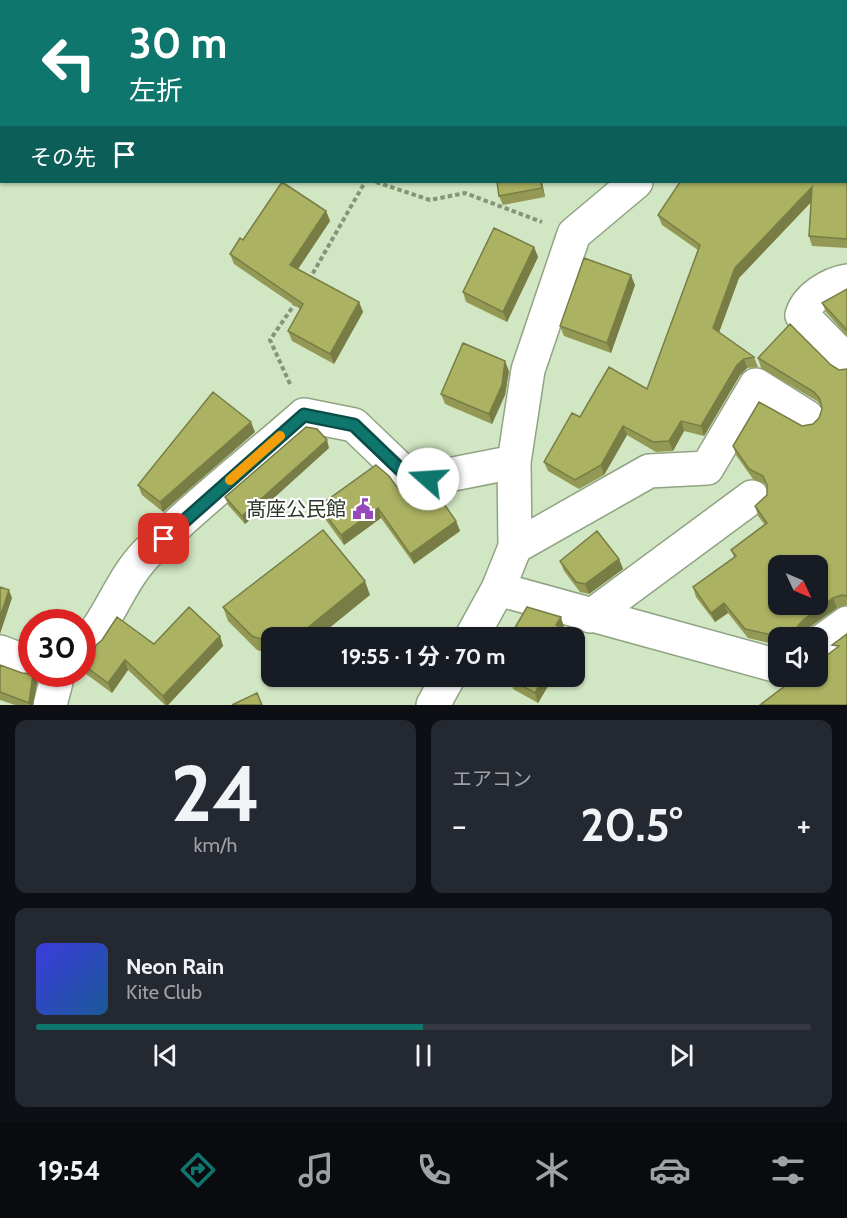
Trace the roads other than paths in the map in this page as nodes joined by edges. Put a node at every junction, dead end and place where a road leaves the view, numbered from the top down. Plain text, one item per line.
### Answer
1 (635, 183) edge
2 (847, 281) edge
3 (847, 361) edge
4 (807, 417) dead end
5 (514, 462) junction
6 (752, 497) dead end
7 (515, 547) junction
8 (498, 589) junction
9 (591, 616) junction
10 (847, 623) edge
11 (477, 627) edge
12 (96, 634) edge
13 (828, 637) edge
14 (0, 652) edge
15 (18, 659) edge
16 (768, 663) edge
17 (54, 687) edge
18 (443, 687) edge
19 (50, 705) edge
20 (433, 705) edge

1 - 5 street
2 - 3 street
4 - 7 street
5 - 7 street
5 - 12 street
6 - 9 street
7 - 8 street
8 - 9 street
8 - 11 street
9 - 16 street
10 - 13 street
14 - 15 street
17 - 19 street
18 - 20 street

